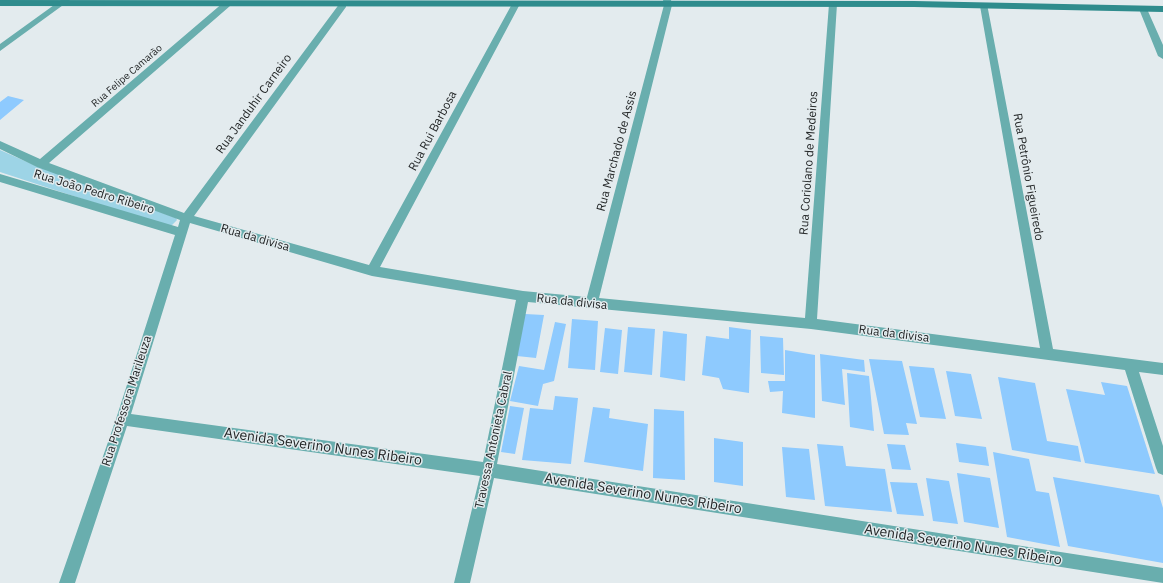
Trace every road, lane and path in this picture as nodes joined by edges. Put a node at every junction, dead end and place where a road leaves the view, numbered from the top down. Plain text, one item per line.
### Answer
1 (64, 1) edge
2 (322, 2) edge
3 (668, 2) edge
4 (913, 2) edge
5 (0, 3) edge
6 (228, 4) junction
7 (516, 4) junction
8 (833, 4) junction
9 (343, 5) junction
10 (984, 6) junction
11 (1143, 9) junction
12 (1163, 9) edge
13 (0, 48) edge
14 (1163, 56) edge
15 (0, 145) edge
16 (41, 164) junction
17 (1, 181) edge
18 (186, 218) junction
19 (181, 232) junction
20 (372, 271) junction
21 (523, 296) junction
22 (591, 304) junction
23 (811, 324) junction
24 (1047, 353) junction
25 (1130, 365) junction
26 (1163, 369) edge
27 (122, 419) junction
28 (1163, 468) edge
29 (489, 470) junction
30 (1163, 576) edge
31 (66, 583) edge
32 (462, 583) edge

1 - 5 main road
1 - 6 main road
1 - 13 street
2 - 6 main road
2 - 9 main road
3 - 7 main road
3 - 8 main road
3 - 22 street, Rua Marchado de Assis
4 - 8 main road
4 - 10 main road
6 - 16 street, Rua Felipe Camarão
7 - 9 main road
7 - 20 street, Rua Rui Barbosa
8 - 23 street, Rua Coriolano de Medeiros
9 - 18 street, Rua Janduhir Carneiro
10 - 11 main road
10 - 24 street, Rua Petrônio Figueiredo
11 - 12 main road
11 - 14 street
15 - 16 street, Rua da divisa
16 - 18 street, Rua da divisa
17 - 19 street, Rua João Pedro Ribeiro
18 - 19 street, Rua Professora Marileuza
18 - 20 street, Rua da divisa
19 - 27 street, Rua Professora Marileuza
20 - 21 street, Rua da divisa
21 - 22 street, Rua da divisa
21 - 29 street, Travessa Antonieta Cabral
22 - 23 street, Rua da divisa
23 - 24 street, Rua da divisa
24 - 25 street, Rua da divisa
25 - 26 street, Rua da divisa
25 - 28 street
27 - 29 street, Avenida Severino Nunes Ribeiro
27 - 31 street, Rua Professora Marileuza
29 - 30 street, Avenida Severino Nunes Ribeiro
29 - 32 street, Travessa Antonieta Cabral

